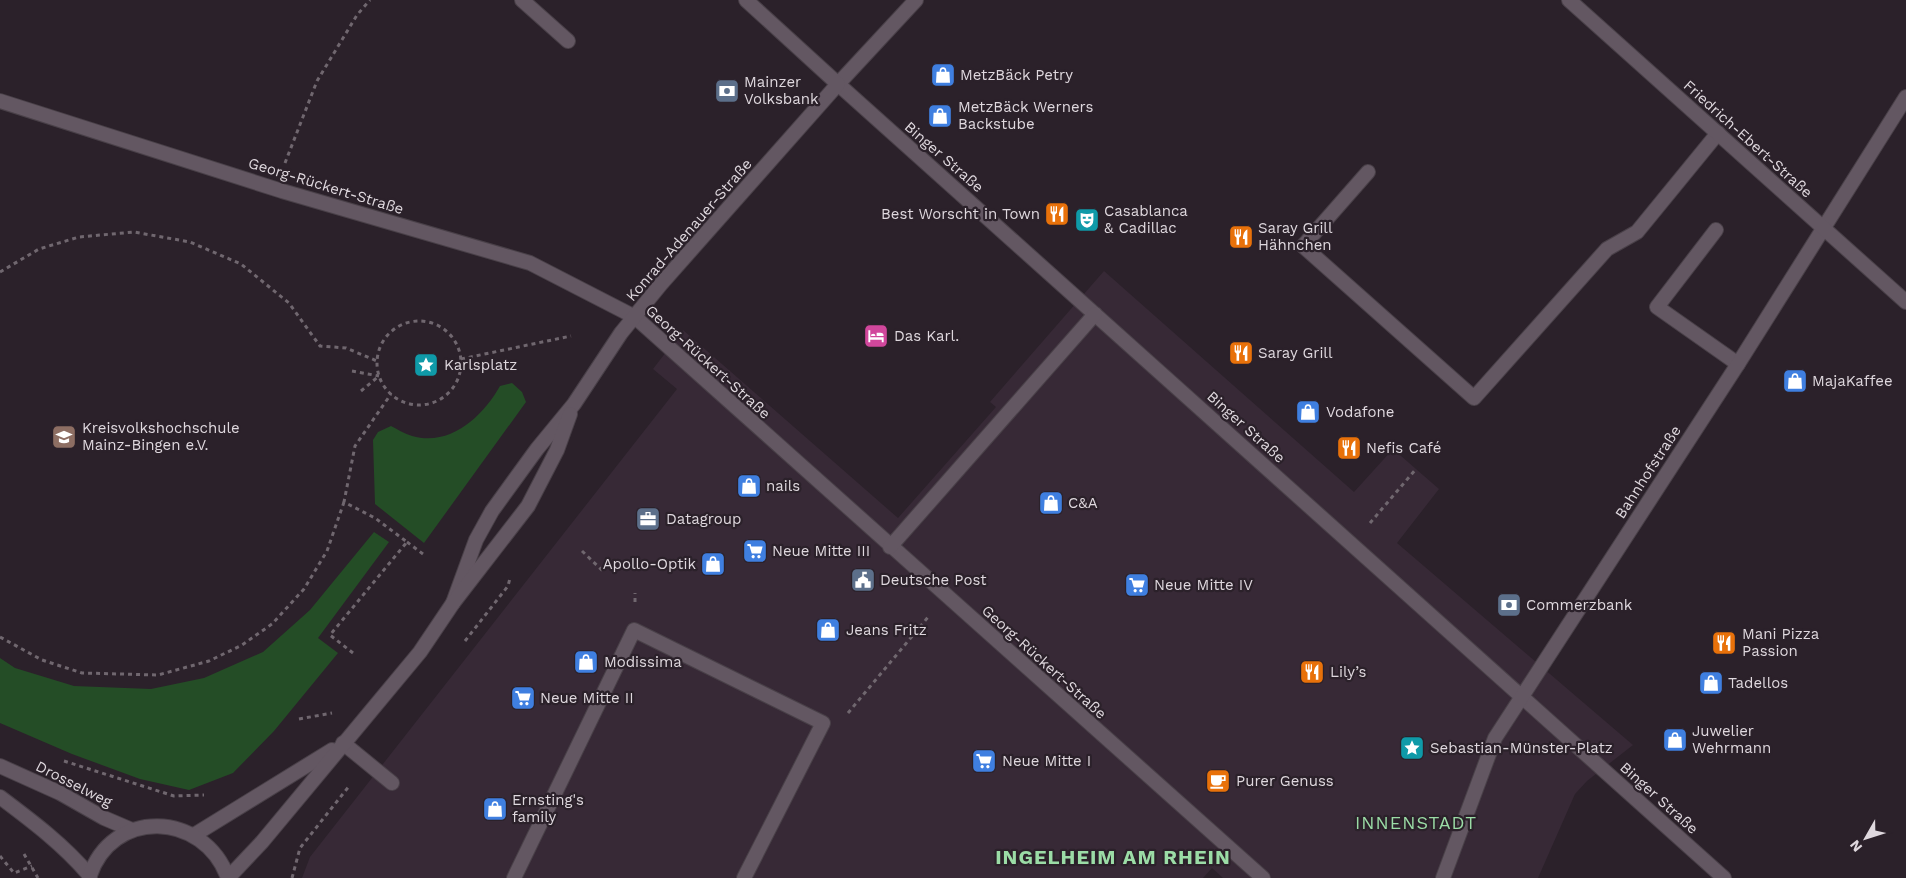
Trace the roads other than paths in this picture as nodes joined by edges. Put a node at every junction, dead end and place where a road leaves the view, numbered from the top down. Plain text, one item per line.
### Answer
1 (522, 0) edge
2 (746, 0) edge
3 (916, 0) edge
4 (1569, 0) edge
5 (568, 41) dead end
6 (838, 84) junction
7 (1906, 97) edge
8 (0, 101) edge
9 (1718, 133) junction
10 (1368, 172) dead end
11 (1823, 229) junction
12 (1716, 230) dead end
13 (1906, 302) edge
14 (1096, 314) junction
15 (635, 317) junction
16 (1738, 364) junction
17 (574, 404) junction
18 (890, 547) junction
19 (453, 603) junction
20 (1522, 698) junction
21 (343, 743) junction
22 (0, 766) edge
23 (392, 783) dead end
24 (0, 797) edge
25 (132, 830) junction
26 (194, 835) junction
27 (89, 877) edge
28 (228, 878) edge
29 (514, 878) edge
30 (744, 878) edge
31 (1263, 878) edge
32 (1444, 878) edge
33 (1724, 878) edge

1 - 5 street
2 - 6 street, Binger Straße
3 - 6 street, Konrad-Adenauer-Straße
4 - 9 street, Friedrich-Ebert-Straße
6 - 14 street, Binger Straße
6 - 15 street, Konrad-Adenauer-Straße
7 - 11 street, Bahnhofstraße
8 - 15 street, Georg-Rückert-Straße
9 - 10 street
9 - 11 street, Friedrich-Ebert-Straße
11 - 13 street, Friedrich-Ebert-Straße
11 - 16 street, Bahnhofstraße
12 - 16 street
14 - 18 street
14 - 20 street, Binger Straße
15 - 17 street, Konrad-Adenauer-Straße
15 - 18 street, Georg-Rückert-Straße
16 - 20 street, Bahnhofstraße
17 - 19 street, Konrad-Adenauer-Straße
17 - 19 street, Konrad-Adenauer-Straße
18 - 31 street, Georg-Rückert-Straße
19 - 21 street, Konrad-Adenauer-Straße
20 - 32 street, Bahnhofstraße
20 - 33 street, Binger Straße
21 - 23 street
21 - 26 street, Konrad-Adenauer-Straße
21 - 28 street, Konrad-Adenauer-Straße
22 - 25 street, Drosselweg
24 - 27 street
25 - 26 street
25 - 27 street
26 - 28 street
29 - 30 street

